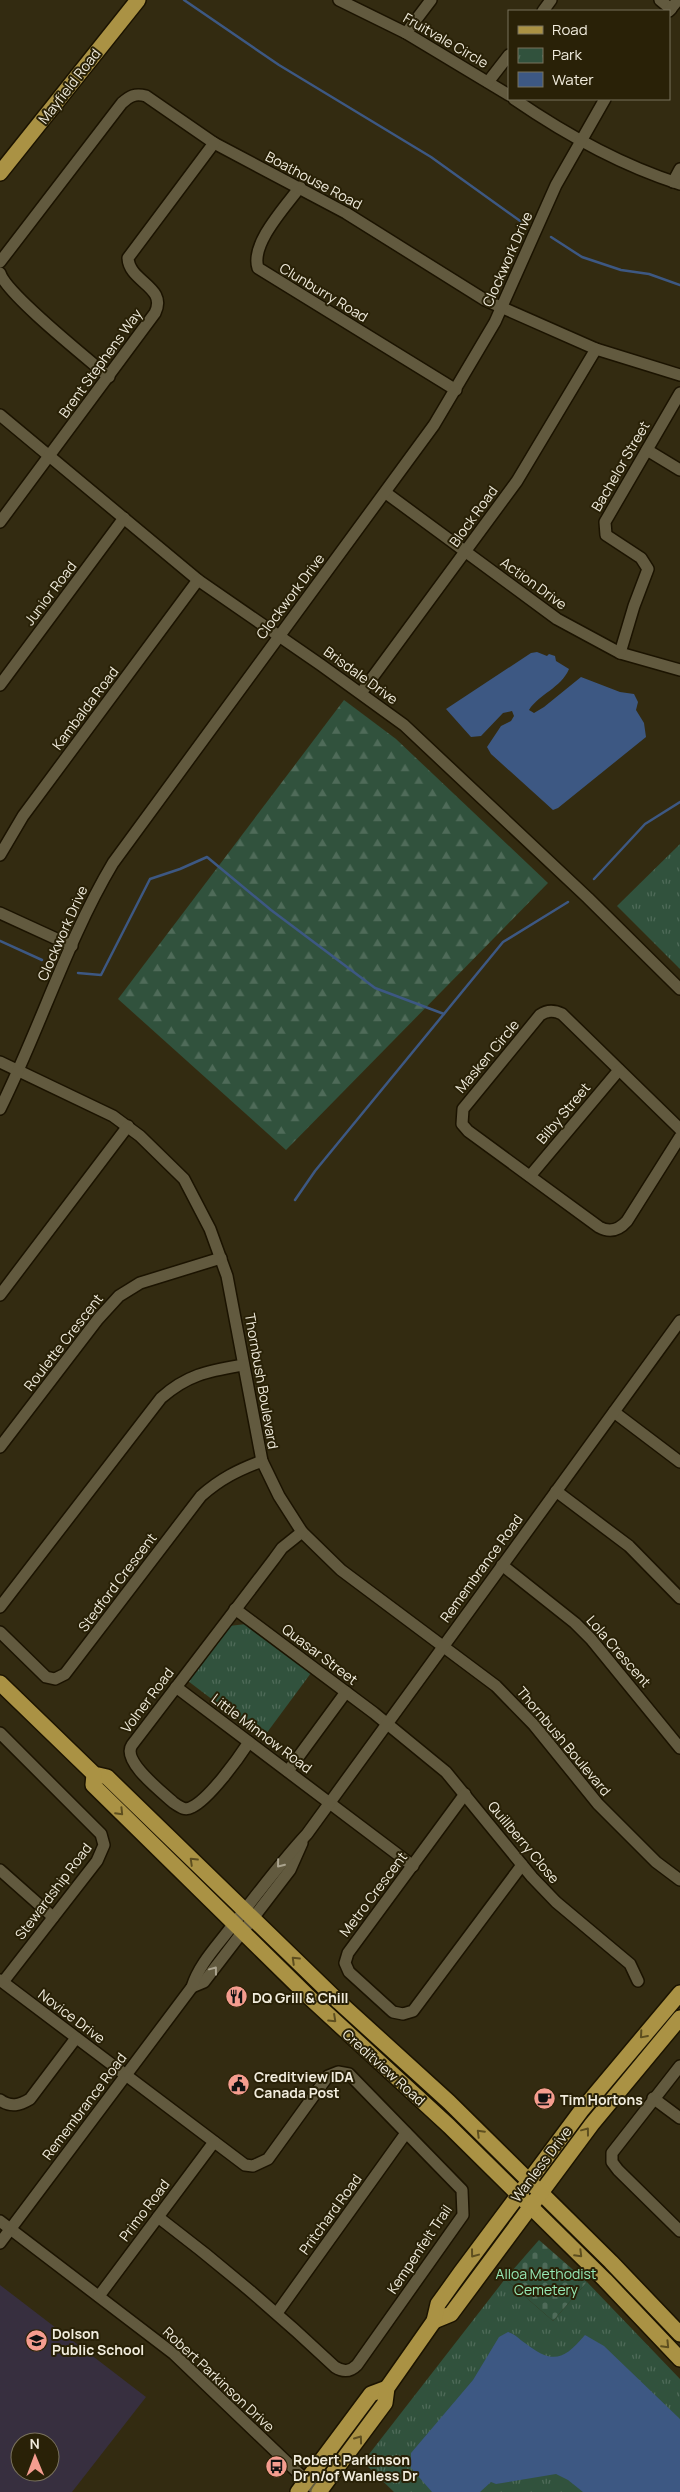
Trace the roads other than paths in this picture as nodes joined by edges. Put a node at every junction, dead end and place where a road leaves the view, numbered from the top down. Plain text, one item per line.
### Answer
1 (138, 0) edge
2 (339, 0) edge
3 (431, 0) edge
4 (660, 0) edge
5 (672, 7) edge
6 (406, 33) junction
7 (508, 56) edge
8 (488, 82) junction
9 (508, 94) edge
10 (516, 100) edge
11 (603, 100) edge
12 (582, 141) junction
13 (214, 144) junction
14 (680, 169) edge
15 (0, 173) edge
16 (676, 183) edge
17 (300, 187) junction
18 (0, 262) edge
19 (0, 273) edge
20 (502, 307) junction
21 (596, 349) junction
22 (680, 375) edge
23 (109, 377) junction
24 (456, 390) junction
25 (680, 393) edge
26 (0, 415) edge
27 (647, 450) junction
28 (49, 456) junction
29 (680, 470) edge
30 (386, 493) junction
31 (124, 518) junction
32 (0, 522) edge
33 (466, 551) junction
34 (198, 580) junction
35 (279, 636) junction
36 (620, 653) junction
37 (680, 670) edge
38 (0, 685) edge
39 (361, 694) junction
40 (0, 855) edge
41 (0, 913) edge
42 (72, 946) junction
43 (680, 989) edge
44 (0, 1062) edge
45 (619, 1070) junction
46 (18, 1072) junction
47 (0, 1109) edge
48 (128, 1126) junction
49 (680, 1129) edge
50 (680, 1137) edge
51 (530, 1176) junction
52 (221, 1258) junction
53 (0, 1295) edge
54 (680, 1321) edge
55 (670, 1335) junction
56 (680, 1343) edge
57 (243, 1365) junction
58 (614, 1412) junction
59 (0, 1447) edge
60 (262, 1461) junction
61 (680, 1462) edge
62 (556, 1491) junction
63 (302, 1532) junction
64 (502, 1565) junction
65 (680, 1598) edge
66 (0, 1608) edge
67 (236, 1609) junction
68 (0, 1632) edge
69 (443, 1647) junction
70 (0, 1683) edge
71 (176, 1687) junction
72 (346, 1692) junction
73 (387, 1723) junction
74 (0, 1733) edge
75 (249, 1742) junction
76 (680, 1748) edge
77 (288, 1771) junction
78 (94, 1774) junction
79 (465, 1794) junction
80 (330, 1802) junction
81 (522, 1865) junction
82 (413, 1866) junction
83 (0, 1870) edge
84 (680, 1880) edge
85 (249, 1915) junction
86 (52, 1917) junction
87 (238, 1928) junction
88 (1, 1981) edge
89 (638, 1981) dead end
90 (680, 1993) edge
91 (310, 1998) junction
92 (339, 2002) junction
93 (680, 2018) edge
94 (76, 2038) junction
95 (680, 2066) edge
96 (126, 2076) junction
97 (653, 2098) junction
98 (0, 2100) edge
99 (680, 2118) edge
100 (406, 2133) junction
101 (214, 2142) junction
102 (528, 2181) junction
103 (540, 2193) junction
104 (518, 2194) junction
105 (530, 2206) junction
106 (158, 2217) junction
107 (0, 2221) edge
108 (10, 2229) junction
109 (680, 2231) edge
110 (0, 2243) edge
111 (99, 2296) junction
112 (278, 2313) junction
113 (434, 2321) junction
114 (680, 2334) edge
115 (680, 2359) edge
116 (387, 2388) junction
117 (302, 2486) edge
118 (319, 2492) edge

1 - 15 main road, Mayfield Road
2 - 6 street, Fruitvale Circle
3 - 6 street
4 - 5 street
6 - 8 street, Fruitvale Circle
7 - 8 street
8 - 9 street, Fruitvale Circle
10 - 12 street
11 - 12 street, Clockwork Drive
12 - 16 street
12 - 20 street, Clockwork Drive
13 - 17 street, Boathouse Road
13 - 18 street, Boathouse Road
13 - 23 street, Brent Stephens Way
14 - 16 street
17 - 20 street, Boathouse Road
17 - 24 street, Clunburry Road
19 - 23 street
20 - 21 street, Boathouse Road
20 - 24 street, Clockwork Drive
21 - 22 street, Boathouse Road
21 - 33 street, Block Road
23 - 28 street, Brent Stephens Way
24 - 30 street, Clockwork Drive
25 - 27 street, Bachelor Street
26 - 28 street, Brisdale Drive
27 - 29 street
27 - 36 street, Bachelor Street
28 - 31 street, Brisdale Drive
28 - 32 street, Brent Stephens Way
30 - 33 street, Action Drive
30 - 35 street, Clockwork Drive
31 - 34 street, Brisdale Drive
31 - 38 street, Junior Road
33 - 36 street, Action Drive
33 - 39 street, Block Road
34 - 35 street, Brisdale Drive
34 - 40 street, Kambalda Road
35 - 39 street, Brisdale Drive
35 - 42 street, Clockwork Drive
36 - 37 street, Action Drive
39 - 43 street, Brisdale Drive
41 - 42 street
42 - 46 street, Clockwork Drive
44 - 46 street, Thornbush Boulevard
45 - 49 street, Masken Circle
45 - 51 street, Bilby Street
45 - 51 street, Masken Circle
46 - 47 street, Clockwork Drive
46 - 48 street, Thornbush Boulevard
48 - 52 street, Thornbush Boulevard
48 - 53 street
50 - 51 street, Masken Circle
52 - 57 street, Thornbush Boulevard
52 - 59 street, Roulette Crescent
54 - 55 street, Remembrance Road
55 - 56 street
55 - 58 street, Remembrance Road
57 - 60 street, Thornbush Boulevard
57 - 66 street
58 - 61 street
58 - 62 street, Remembrance Road
60 - 63 street, Thornbush Boulevard
60 - 68 street, Stedford Crescent
62 - 64 street, Remembrance Road
62 - 65 street
63 - 67 street, Volner Road
63 - 69 street, Thornbush Boulevard
64 - 69 street, Remembrance Road
64 - 76 street, Lola Crescent
67 - 71 street, Volner Road
67 - 72 street, Quasar Street
69 - 73 street, Remembrance Road
69 - 84 street, Thornbush Boulevard
70 - 78 main road, Creditview Road
71 - 75 street, Little Minnow Road
71 - 75 street, Volner Road
72 - 73 street, Quasar Street
72 - 77 street
73 - 79 street, Quillberry Close
73 - 80 street, Remembrance Road
74 - 86 street, Stewardship Road
75 - 77 street, Little Minnow Road
77 - 80 street, Little Minnow Road
85 -> 78 main road, Creditview Road
78 -> 87 main road, Creditview Road
79 - 81 street, Quillberry Close
79 - 82 street, Metro Crescent
80 - 82 street, Little Minnow Road
80 - 85 street, Remembrance Road
81 - 82 street, Metro Crescent
81 - 89 street, Quillberry Close
83 - 86 street
85 - 87 street, Remembrance Road
92 -> 85 main road, Creditview Road
86 - 88 street, Stewardship Road
87 - 91 main road, Creditview Road
87 - 96 street, Remembrance Road
88 - 94 street, Novice Drive
90 -> 102 main road, Wanless Drive
91 - 92 main road
91 -> 104 main road, Creditview Road
102 -> 92 main road, Creditview Road
103 -> 93 main road, Wanless Drive
94 - 96 street, Novice Drive
94 - 98 street
95 - 97 street
96 - 101 street, Kempenfelt Trail
96 - 108 street, Remembrance Road
97 - 99 street
97 - 109 street
100 - 101 street, Kempenfelt Trail
100 - 112 street, Pritchard Road
100 - 112 street, Kempenfelt Trail
101 - 106 street, Primo Road
102 - 103 main road, Creditview Road
102 - 104 main road, Wanless Drive
103 - 105 main road, Wanless Drive
103 - 114 main road, Creditview Road
104 - 105 main road, Creditview Road
104 -> 113 main road, Wanless Drive
105 - 113 main road, Wanless Drive
105 -> 115 main road, Creditview Road
106 - 111 street, Primo Road
106 - 112 street, Kempenfelt Trail
107 - 108 street, Robert Parkinson Drive
108 - 110 street, Remembrance Road
108 - 111 street, Robert Parkinson Drive
111 - 117 street, Robert Parkinson Drive
113 - 116 main road, Wanless Drive
116 - 117 main road, Wanless Drive
118 -> 116 main road, Wanless Drive
117 - 118 street, Robert Parkinson Drive

